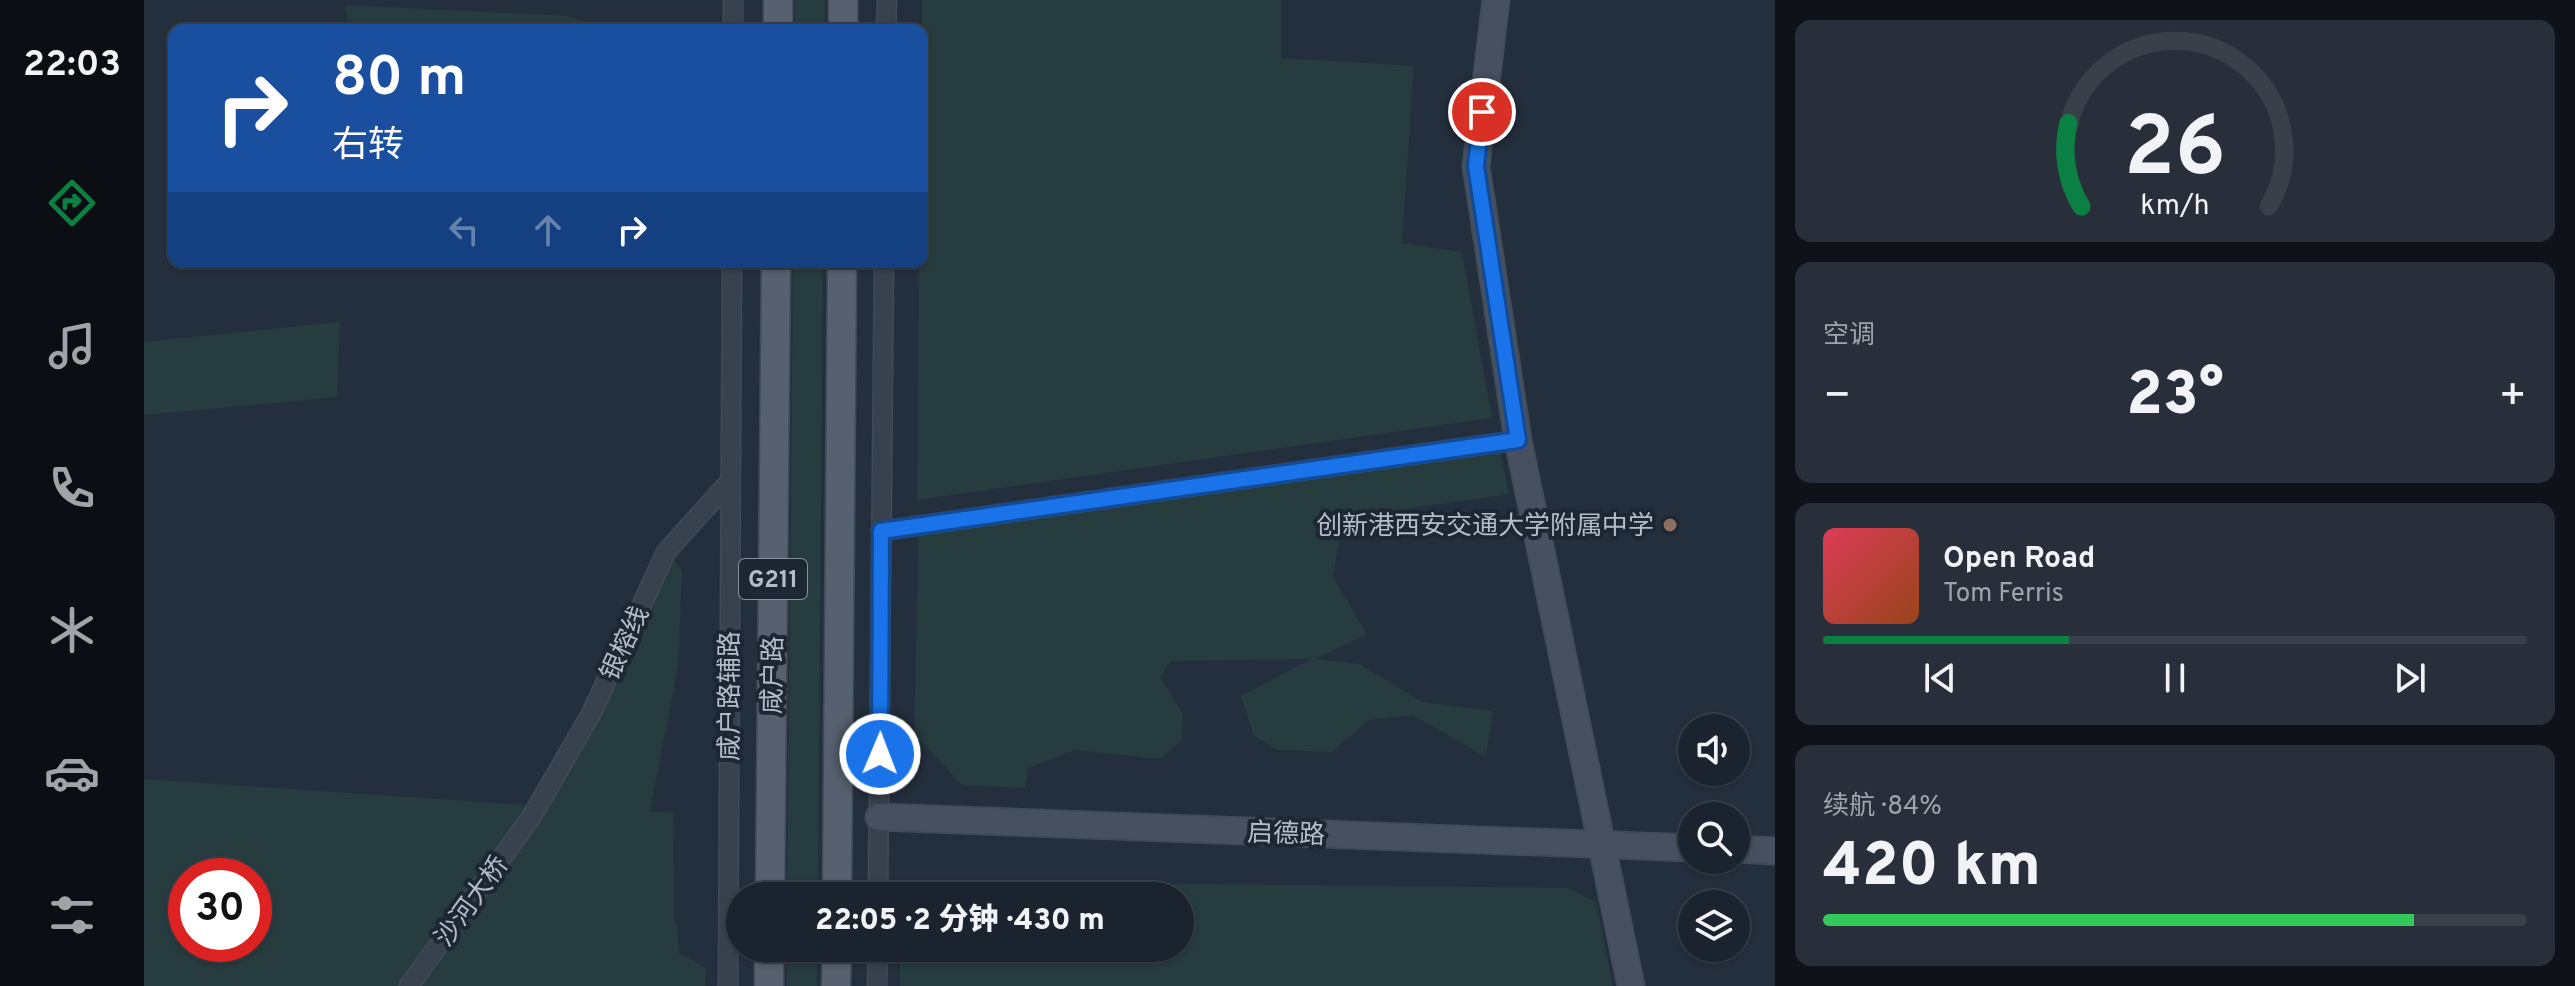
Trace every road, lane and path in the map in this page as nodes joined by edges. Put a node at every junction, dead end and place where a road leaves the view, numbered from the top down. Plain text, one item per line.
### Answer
1 (733, 0) edge
2 (778, 0) edge
3 (843, 0) edge
4 (887, 0) edge
5 (1496, 0) edge
6 (733, 24) edge
7 (778, 24) edge
8 (843, 24) edge
9 (886, 24) edge
10 (732, 268) edge
11 (776, 268) edge
12 (842, 268) edge
13 (884, 268) edge
14 (1518, 440) junction
15 (730, 481) junction
16 (881, 531) junction
17 (532, 816) joint
18 (879, 817) junction
19 (1602, 845) junction
20 (1678, 848) edge
21 (1750, 850) edge
22 (1775, 851) edge
23 (770, 882) edge
24 (837, 882) edge
25 (878, 882) edge
26 (769, 962) edge
27 (837, 962) edge
28 (878, 962) edge
29 (409, 986) edge
30 (728, 986) edge
31 (769, 986) edge
32 (836, 986) edge
33 (877, 986) edge
34 (1631, 986) edge

1 - 6 street
2 - 7 main road
3 - 8 main road
4 - 9 street
5 - 14 street
10 - 15 street, 咸户路辅路
11 - 23 main road, 咸户路 / G211
12 - 24 main road, G211
13 - 16 street
14 - 16 street
14 - 19 street
15 - 17 street, 银榕线
15 - 30 street, 咸户路辅路
16 - 18 street
17 - 29 street, 沙河大桥
18 - 19 street, 启德路
18 - 25 street
19 - 20 street, 启德路
19 - 34 street
21 - 22 street
26 - 31 main road
27 - 32 main road
28 - 33 street

